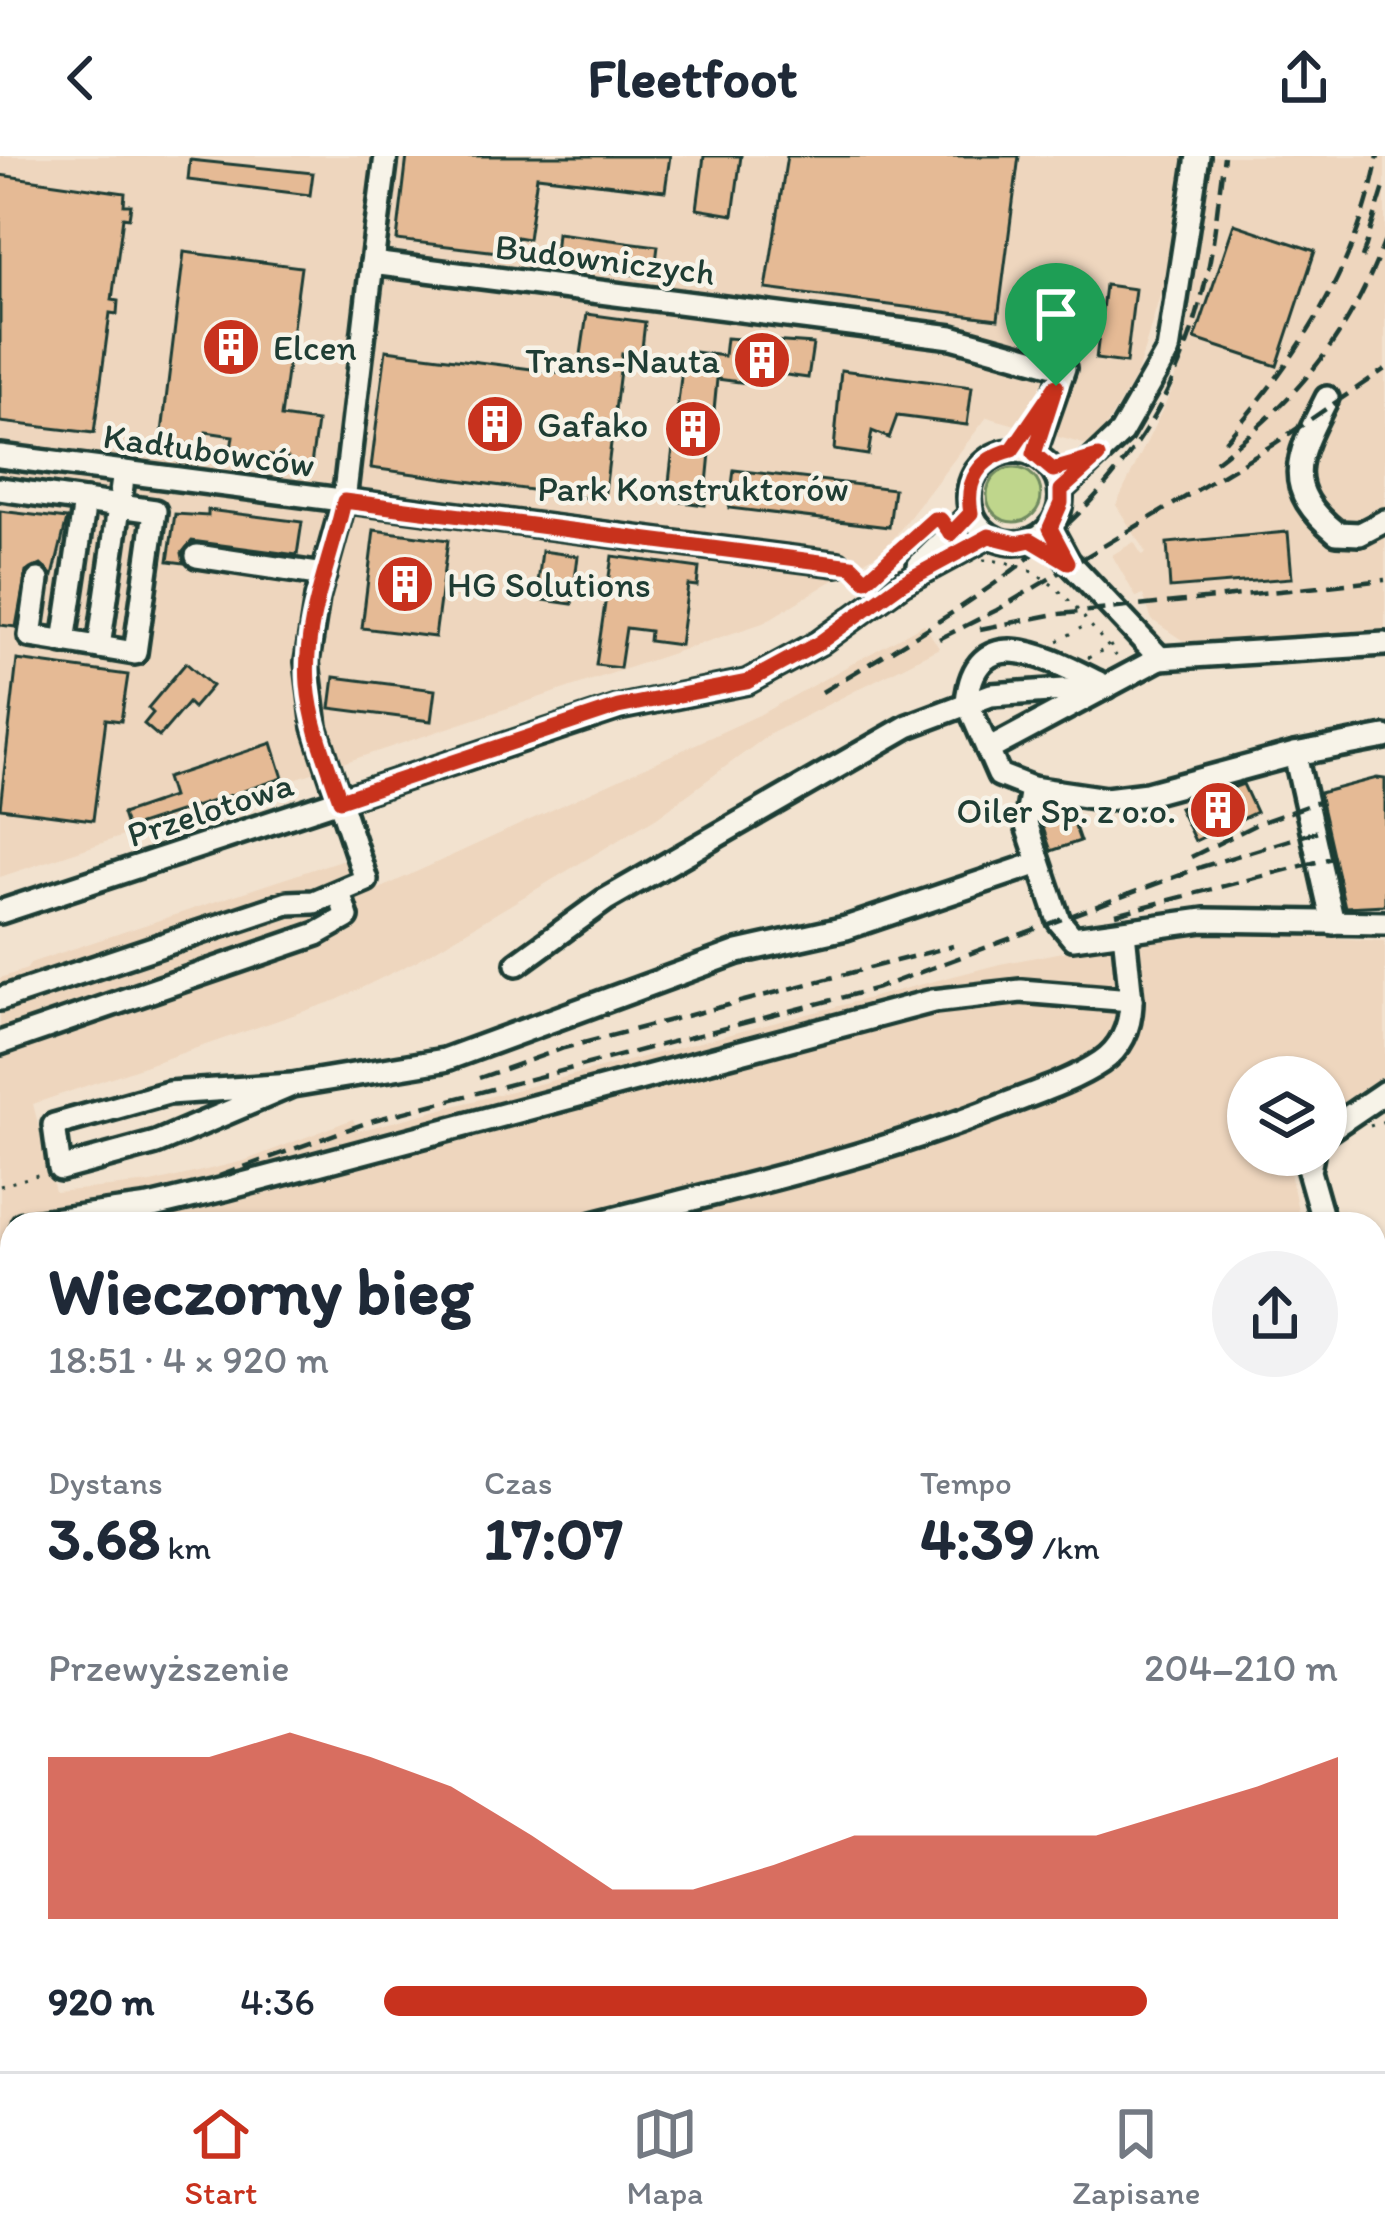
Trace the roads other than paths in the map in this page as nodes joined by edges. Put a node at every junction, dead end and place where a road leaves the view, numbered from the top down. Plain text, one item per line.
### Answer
1 (386, 156) edge
2 (1198, 156) edge
3 (372, 263) junction
4 (1327, 398) dead end
5 (1023, 452) junction
6 (0, 455) edge
7 (124, 472) junction
8 (1057, 480) junction
9 (0, 489) edge
10 (85, 501) junction
11 (344, 501) junction
12 (119, 506) junction
13 (971, 513) junction
14 (1385, 521) edge
15 (1041, 534) junction
16 (989, 536) junction
17 (957, 542) junction
18 (197, 556) dead end
19 (838, 564) road end
20 (324, 575) junction
21 (38, 580) dead end
22 (64, 642) junction
23 (1385, 644) edge
24 (99, 647) junction
25 (1160, 658) junction
26 (1107, 687) junction
27 (967, 703) junction
28 (1385, 737) edge
29 (988, 750) junction
30 (1295, 754) junction
31 (1032, 788) junction
32 (340, 800) junction
33 (1039, 863) junction
34 (339, 892) junction
35 (0, 912) edge
36 (1333, 923) junction
37 (1385, 923) edge
38 (1124, 932) junction
39 (517, 964) dead end
40 (0, 999) edge
41 (1131, 1000) junction
42 (0, 1042) edge
43 (292, 1085) junction
44 (1385, 1092) edge
45 (1366, 1119) edge
46 (1310, 1176) edge
47 (112, 1212) edge
48 (640, 1212) edge
49 (1321, 1212) edge

1 - 3 street
2 - 8 street
3 - 5 street, Budowniczych
3 - 11 street
4 - 14 street
5 - 8 street
5 - 13 street
6 - 7 street, Kadłubowców
7 - 11 street, Kadłubowców
7 - 12 street
8 - 15 street
9 - 10 street
10 - 12 street
10 - 22 street
11 - 19 street, Kadłubowców
11 - 20 street
12 - 24 street
12 - 24 street
13 - 16 street
13 - 17 street, Przelotowa
15 - 16 street
15 - 25 street
16 - 17 street, Przelotowa
17 - 32 street, Przelotowa
18 - 20 street
20 - 32 street
21 - 22 street
22 - 24 street
23 - 25 street
25 - 26 street
26 - 27 street
26 - 27 street
26 - 29 street
27 - 29 street
27 - 39 street
28 - 30 street
29 - 31 street
30 - 31 street
30 - 36 street
31 - 33 street
32 - 34 street
32 - 35 street, Przelotowa
33 - 38 street
33 - 43 street
34 - 40 street
34 - 42 street
36 - 37 street
36 - 38 street
38 - 41 street
41 - 47 street
41 - 48 street
43 - 43 street
44 - 45 street
46 - 49 street

